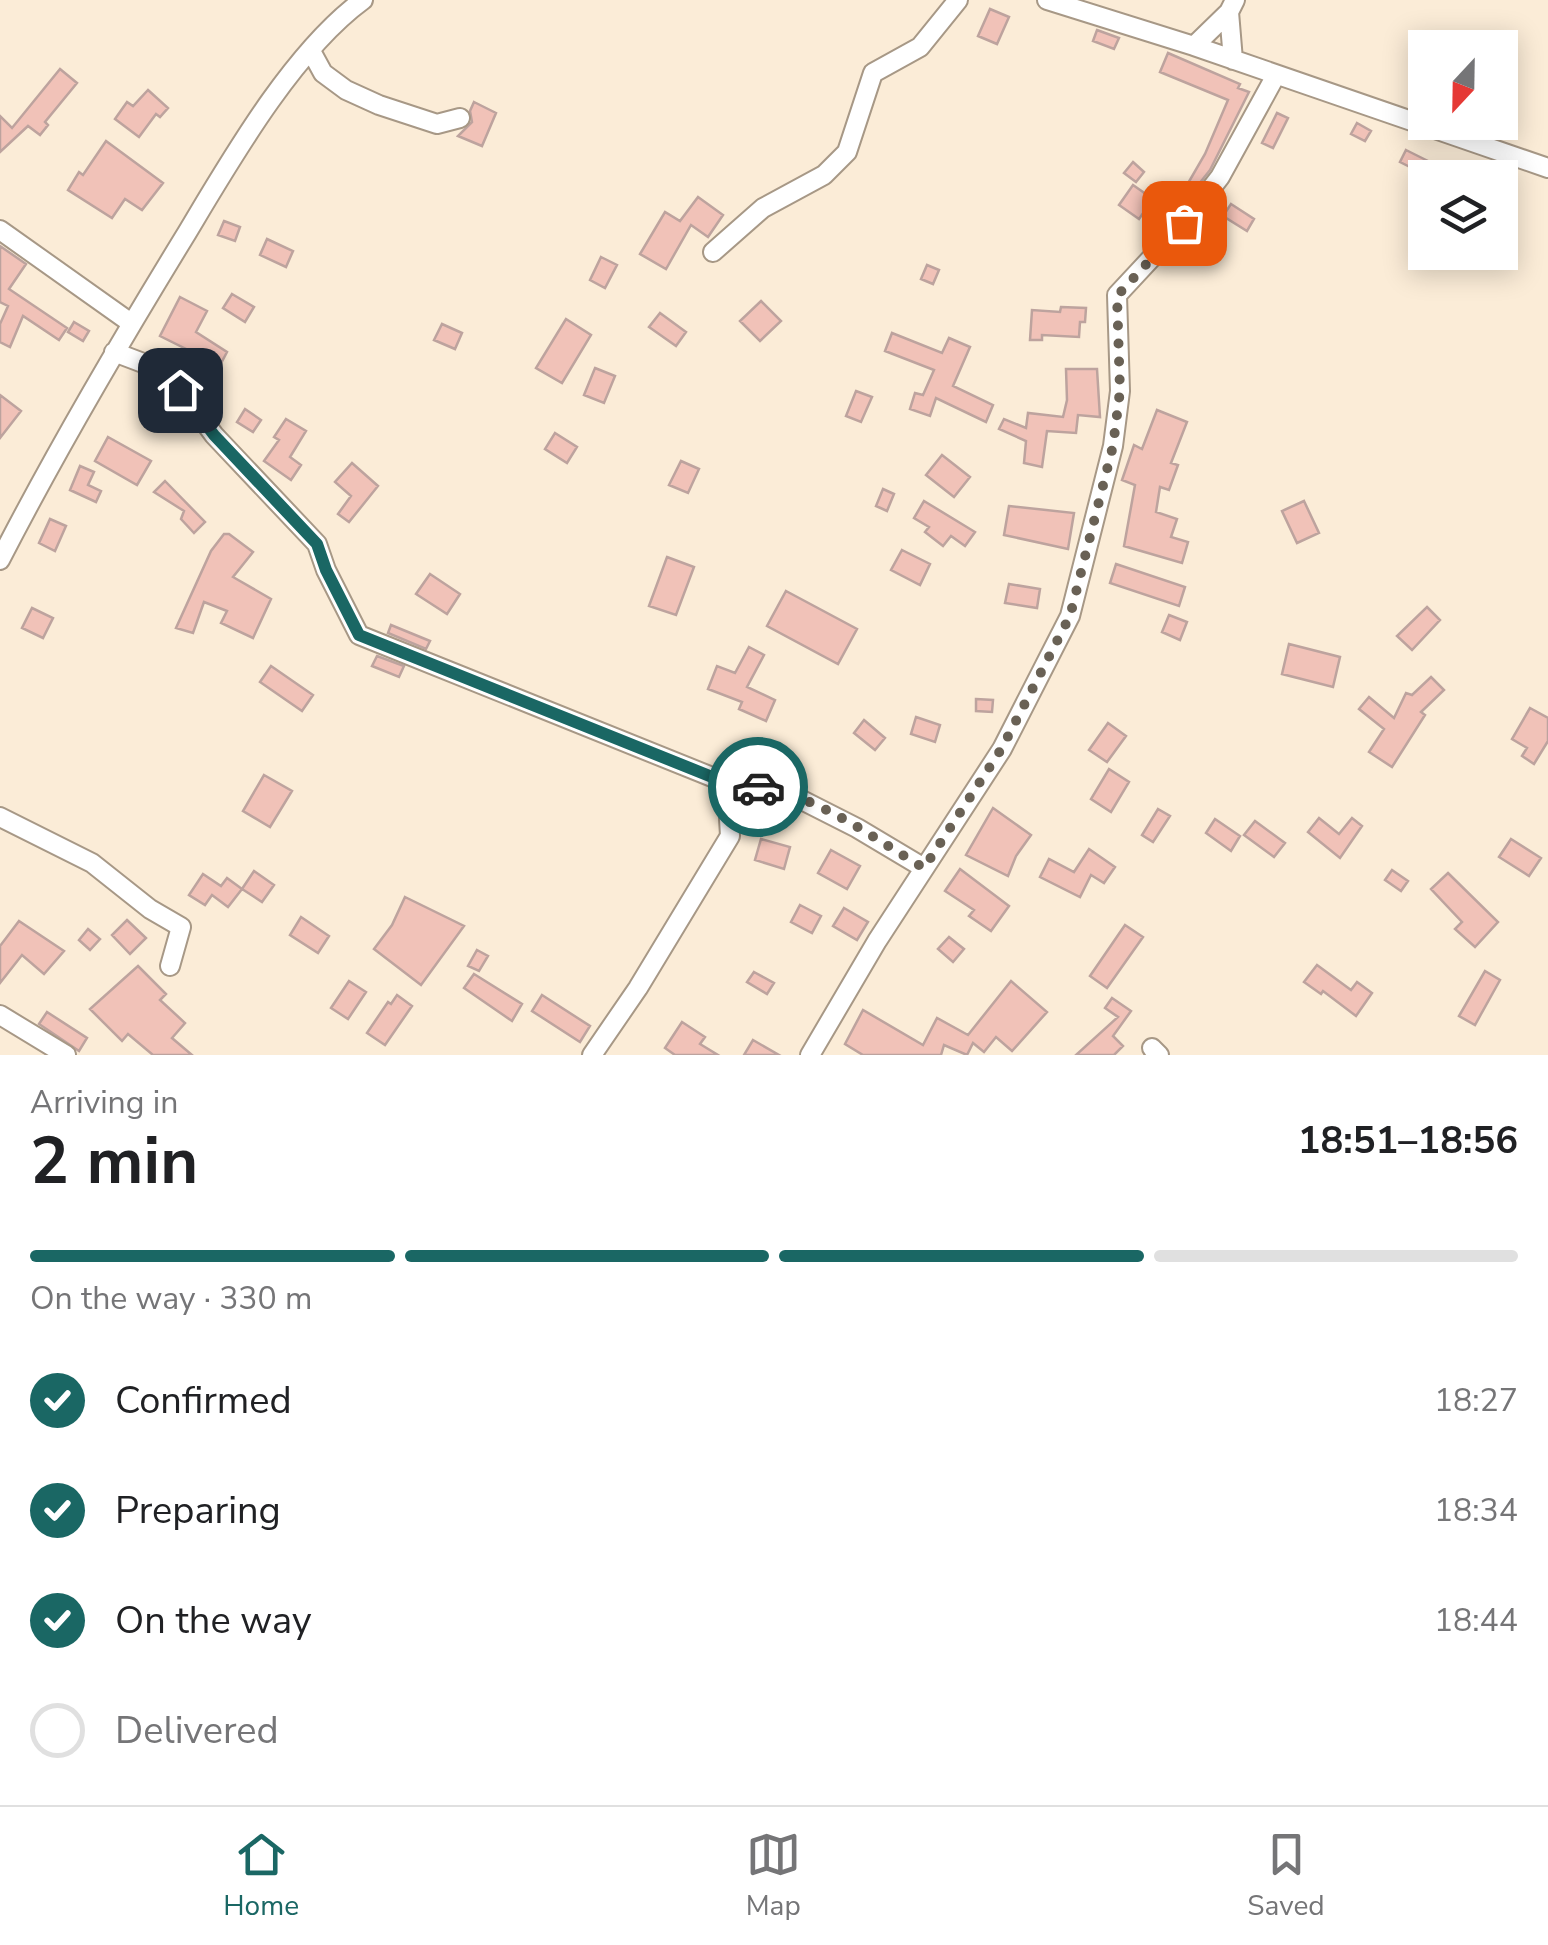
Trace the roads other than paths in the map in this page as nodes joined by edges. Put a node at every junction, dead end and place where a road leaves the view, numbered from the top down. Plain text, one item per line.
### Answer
1 (363, 0) edge
2 (958, 0) edge
3 (1047, 0) edge
4 (1232, 6) edge
5 (1194, 46) junction
6 (311, 52) junction
7 (1233, 60) junction
8 (1276, 75) junction
9 (460, 118) dead end
10 (1548, 168) edge
11 (0, 230) edge
12 (713, 252) dead end
13 (131, 323) junction
14 (114, 352) junction
15 (0, 560) edge
16 (727, 783) junction
17 (0, 816) edge
18 (924, 868) junction
19 (170, 966) dead end
20 (0, 1014) edge
21 (66, 1055) edge
22 (592, 1055) edge
23 (810, 1055) edge

1 - 6 street
2 - 12 street
3 - 5 street
4 - 5 street
4 - 7 street
5 - 7 street
6 - 9 street
6 - 13 street
7 - 8 street
8 - 10 street
8 - 18 street
11 - 13 street
13 - 14 street
14 - 15 street
14 - 16 street
16 - 18 street
16 - 22 street
17 - 19 street
18 - 23 street
20 - 21 street

